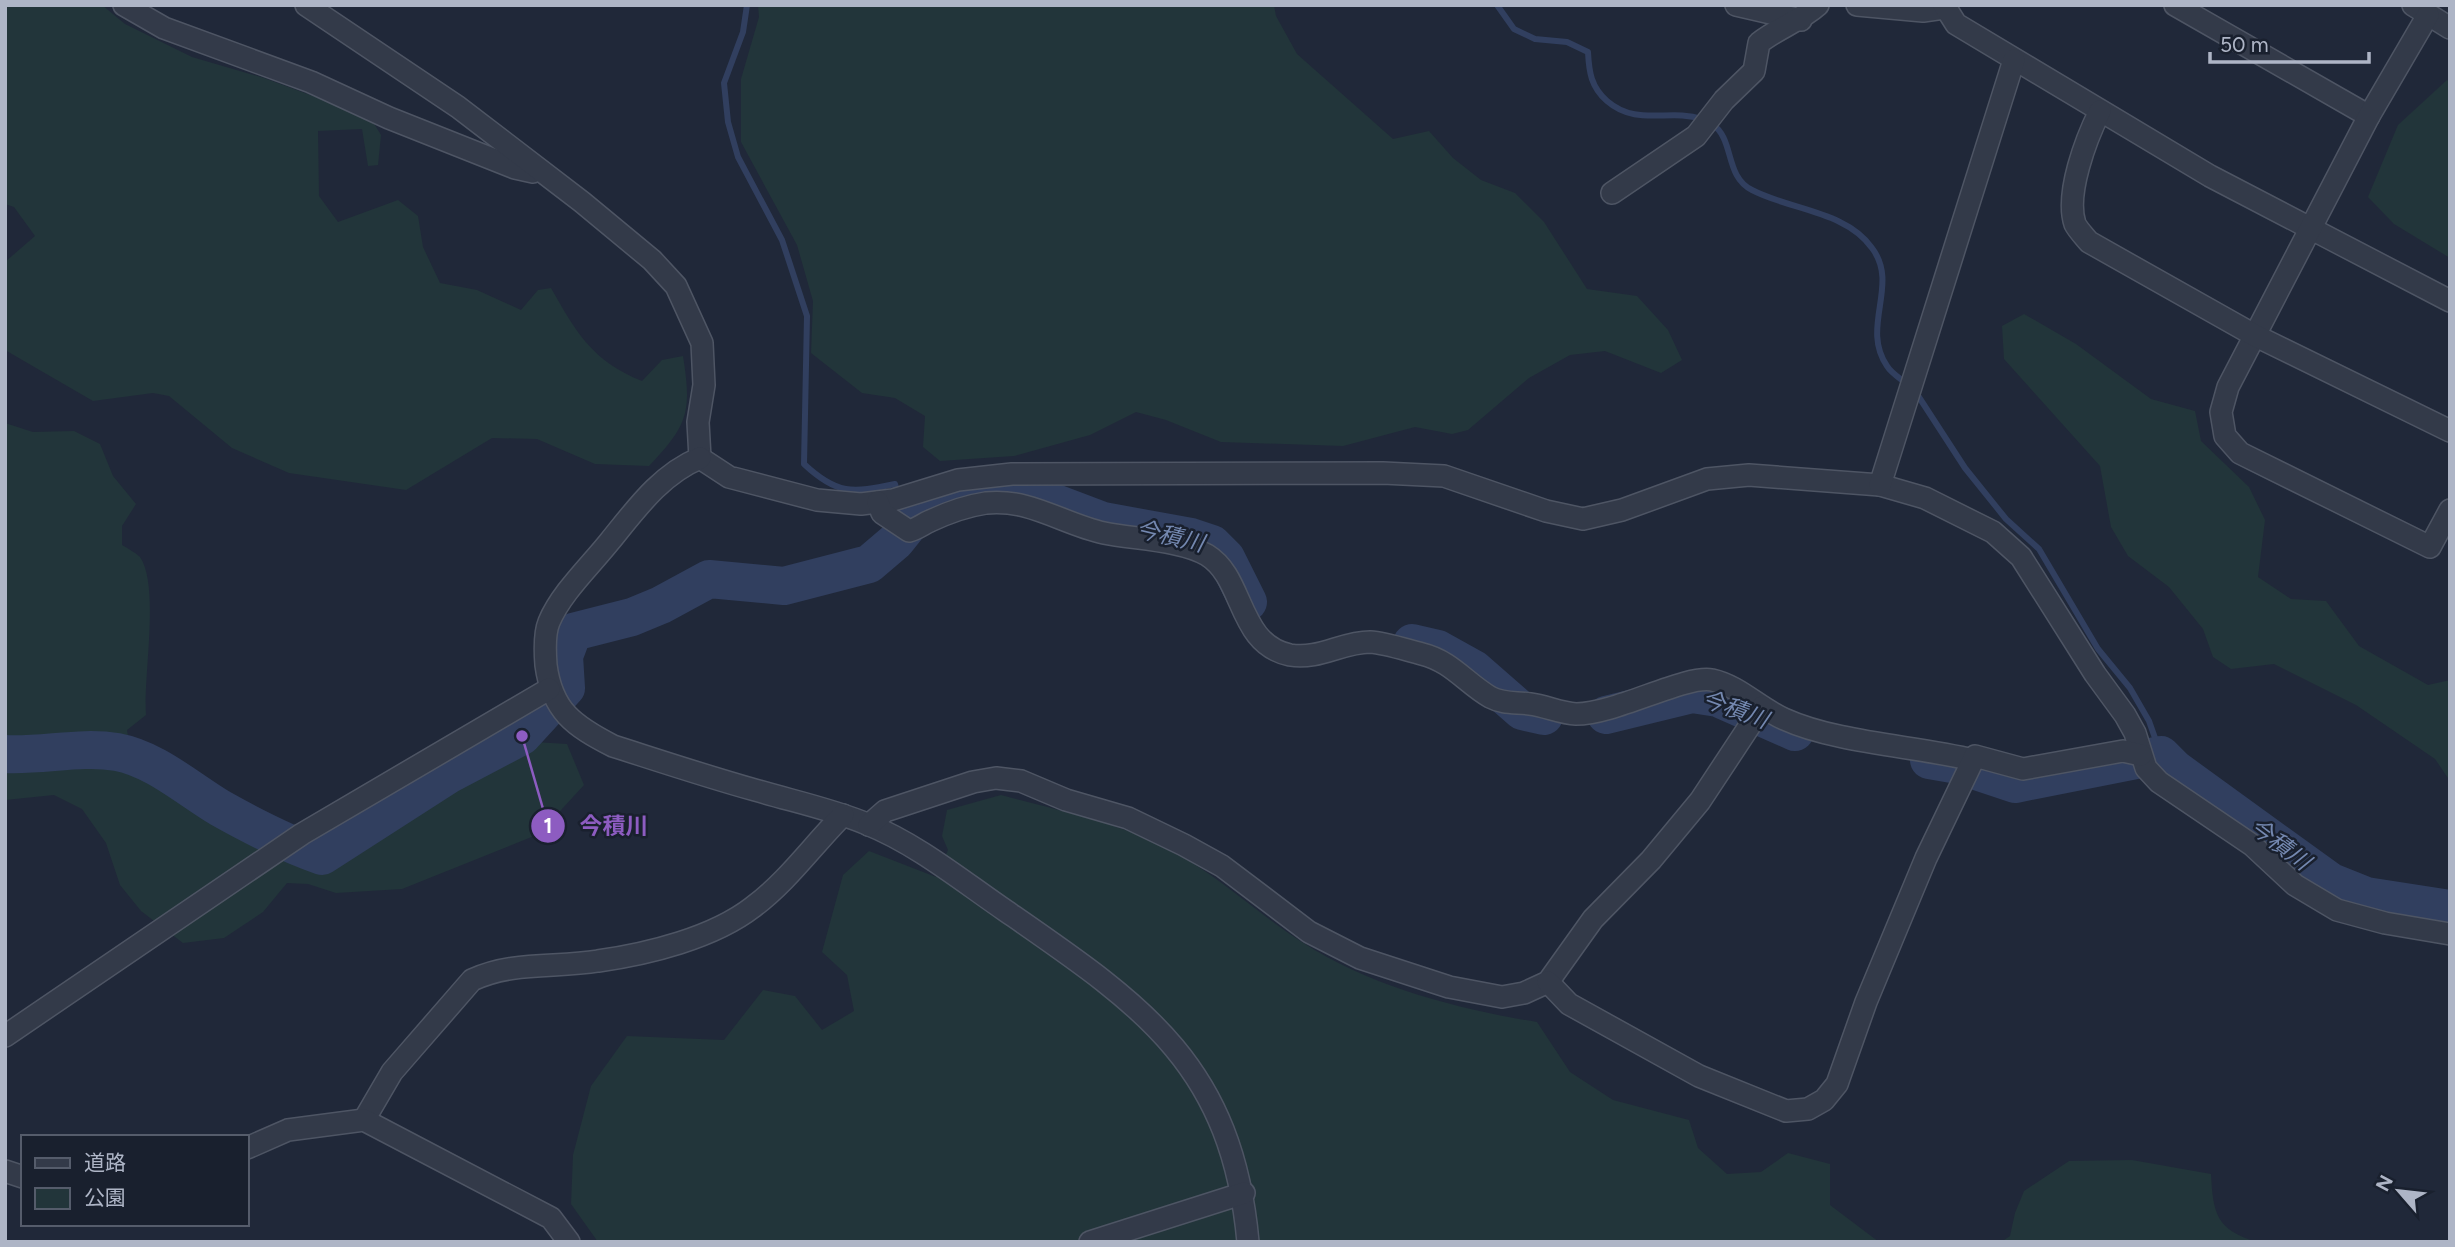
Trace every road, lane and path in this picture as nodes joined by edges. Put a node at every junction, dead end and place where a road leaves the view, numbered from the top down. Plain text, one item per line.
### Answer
1 (124, 5) edge
2 (306, 5) edge
3 (1736, 5) edge
4 (1818, 5) edge
5 (1857, 5) edge
6 (2175, 5) edge
7 (1944, 7) edge
8 (2421, 10) edge
9 (1801, 20) junction
10 (2450, 28) edge
11 (2014, 60) junction
12 (2100, 111) junction
13 (2369, 116) junction
14 (544, 174) junction
15 (1612, 193) dead end
16 (2309, 230) junction
17 (2450, 301) edge
18 (2254, 335) junction
19 (2450, 431) edge
20 (699, 458) junction
21 (1880, 485) junction
22 (878, 502) junction
23 (2450, 510) edge
24 (549, 689) junction
25 (1762, 707) junction
26 (2141, 755) junction
27 (1973, 760) junction
28 (843, 815) junction
29 (869, 825) junction
30 (2450, 934) edge
31 (1548, 982) junction
32 (5, 1036) edge
33 (364, 1120) junction
34 (248, 1148) edge
35 (1244, 1193) junction
36 (569, 1242) edge
37 (1090, 1242) edge
38 (1248, 1242) edge

1 - 14 street
2 - 14 street
3 - 9 street
4 - 9 street
5 - 7 street
6 - 13 street
7 - 11 street
8 - 10 street
8 - 13 street
9 - 15 street
11 - 12 street
11 - 21 street
12 - 16 street
12 - 18 street
13 - 16 street
14 - 20 street
16 - 17 street
16 - 18 street
18 - 19 street
18 - 23 street
20 - 22 street
20 - 24 street
21 - 22 street
21 - 26 street
22 - 25 street
24 - 28 street
24 - 32 street
25 - 27 street
25 - 31 street
26 - 27 street
26 - 30 street
27 - 31 street
28 - 29 street
28 - 33 street
29 - 31 street
29 - 35 street
33 - 34 street
33 - 36 street
35 - 37 street
35 - 38 street

